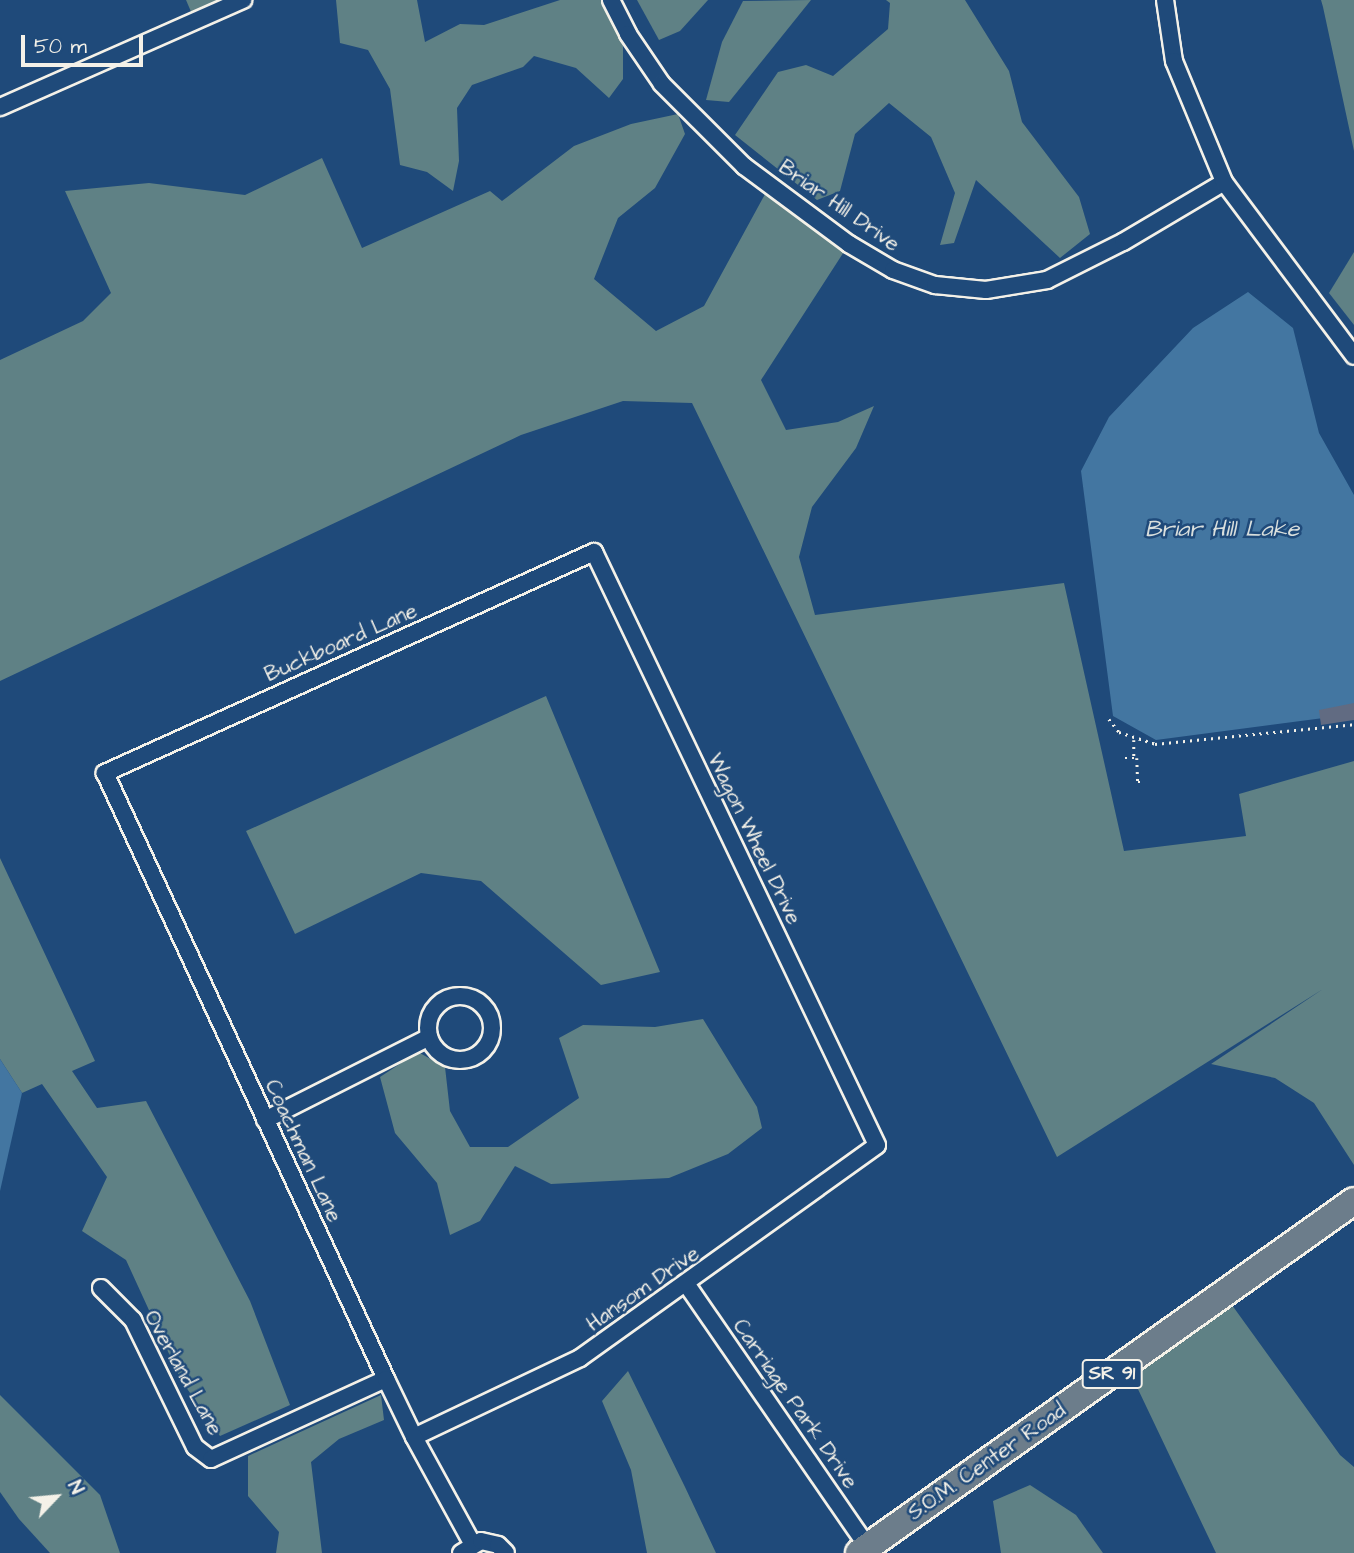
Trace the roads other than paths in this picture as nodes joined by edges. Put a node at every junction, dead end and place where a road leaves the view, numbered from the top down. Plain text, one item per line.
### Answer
1 (243, 0) edge
2 (611, 0) edge
3 (1165, 0) edge
4 (0, 107) edge
5 (1224, 182) junction
6 (1354, 356) edge
7 (594, 552) joint
8 (105, 773) joint
9 (429, 1037) junction
10 (265, 1121) junction
11 (877, 1145) joint
12 (1354, 1201) edge
13 (687, 1285) junction
14 (101, 1288) dead end
15 (386, 1379) junction
16 (414, 1437) junction
17 (466, 1548) edge
18 (867, 1551) edge
19 (506, 1553) edge

1 - 4 street
2 - 5 street, Briar Hill Drive
3 - 5 street
5 - 6 street
7 - 8 street, Buckboard Lane
7 - 11 street, Wagon Wheel Drive
8 - 10 street, Coachman Lane
9 - 9 street
9 - 10 street
10 - 15 street, Coachman Lane
11 - 13 street, Hansom Drive
12 - 18 main road, S.O.M. Center Road / SR 91
13 - 16 street, Hansom Drive
13 - 18 street, Carriage Park Drive
14 - 15 street, Overland Lane
15 - 16 street, Coachman Lane
16 - 17 street, Coachman Lane
17 - 19 street, Coachman Lane

